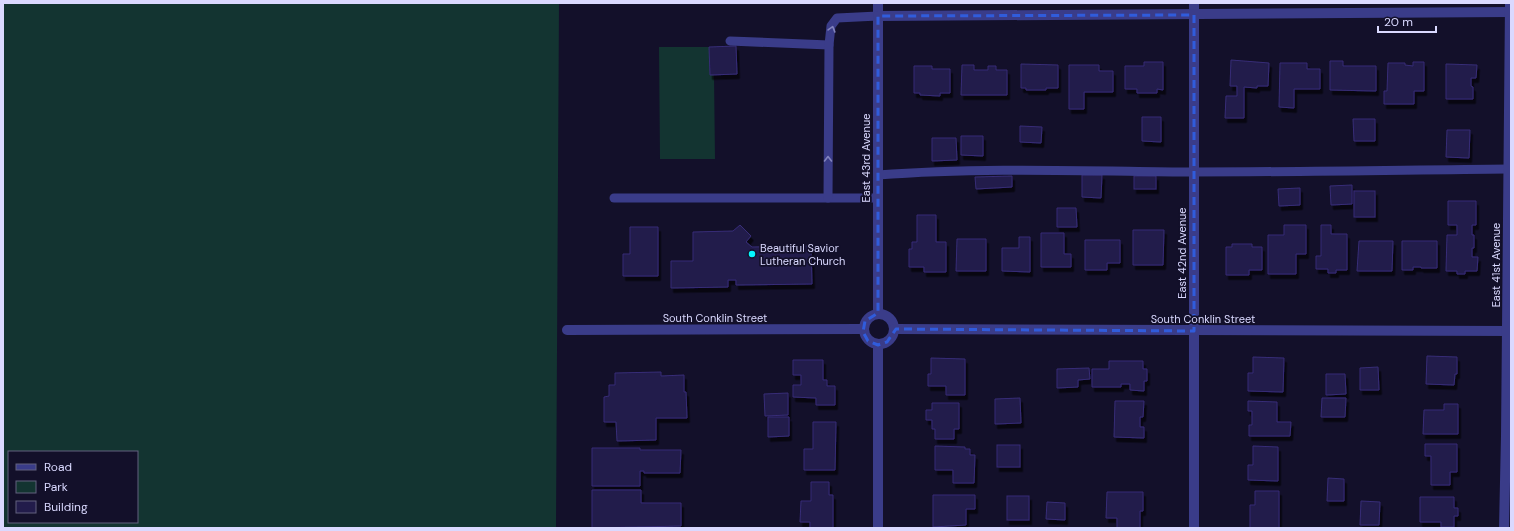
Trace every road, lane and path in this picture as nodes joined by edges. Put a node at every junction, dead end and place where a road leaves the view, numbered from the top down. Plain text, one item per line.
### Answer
1 (878, 3) edge
2 (1194, 3) edge
3 (1510, 9) edge
4 (1194, 15) junction
5 (878, 16) junction
6 (730, 41) dead end
7 (828, 45) junction
8 (1508, 169) junction
9 (1194, 172) junction
10 (878, 175) junction
11 (614, 198) dead end
12 (828, 198) junction
13 (878, 198) junction
14 (878, 313) junction
15 (864, 329) junction
16 (894, 329) junction
17 (567, 330) dead end
18 (1194, 331) junction
19 (1509, 331) edge
20 (878, 345) junction
21 (878, 528) edge
22 (1194, 528) edge
23 (1504, 528) edge

1 - 5 street, East 43rd Avenue
2 - 4 street, East 42nd Avenue
3 - 4 street
3 - 8 street, East 41st Avenue
4 - 5 street
4 - 9 street, East 42nd Avenue
7 -> 5 lane
5 - 10 street, East 43rd Avenue
6 - 7 lane
12 -> 7 lane
8 - 9 lane
8 - 19 street, East 41st Avenue
9 - 10 lane
9 - 18 street, East 42nd Avenue
10 - 13 street, East 43rd Avenue
11 - 12 lane
12 - 13 lane
13 - 14 street, East 43rd Avenue
14 - 15 street
14 - 16 street
15 - 17 street, South Conklin Street
15 - 20 street
16 - 18 street, South Conklin Street
16 - 20 street
18 - 19 street, South Conklin Street
18 - 22 street, East 42nd Avenue
19 - 23 street, East 41st Avenue
20 - 21 street

